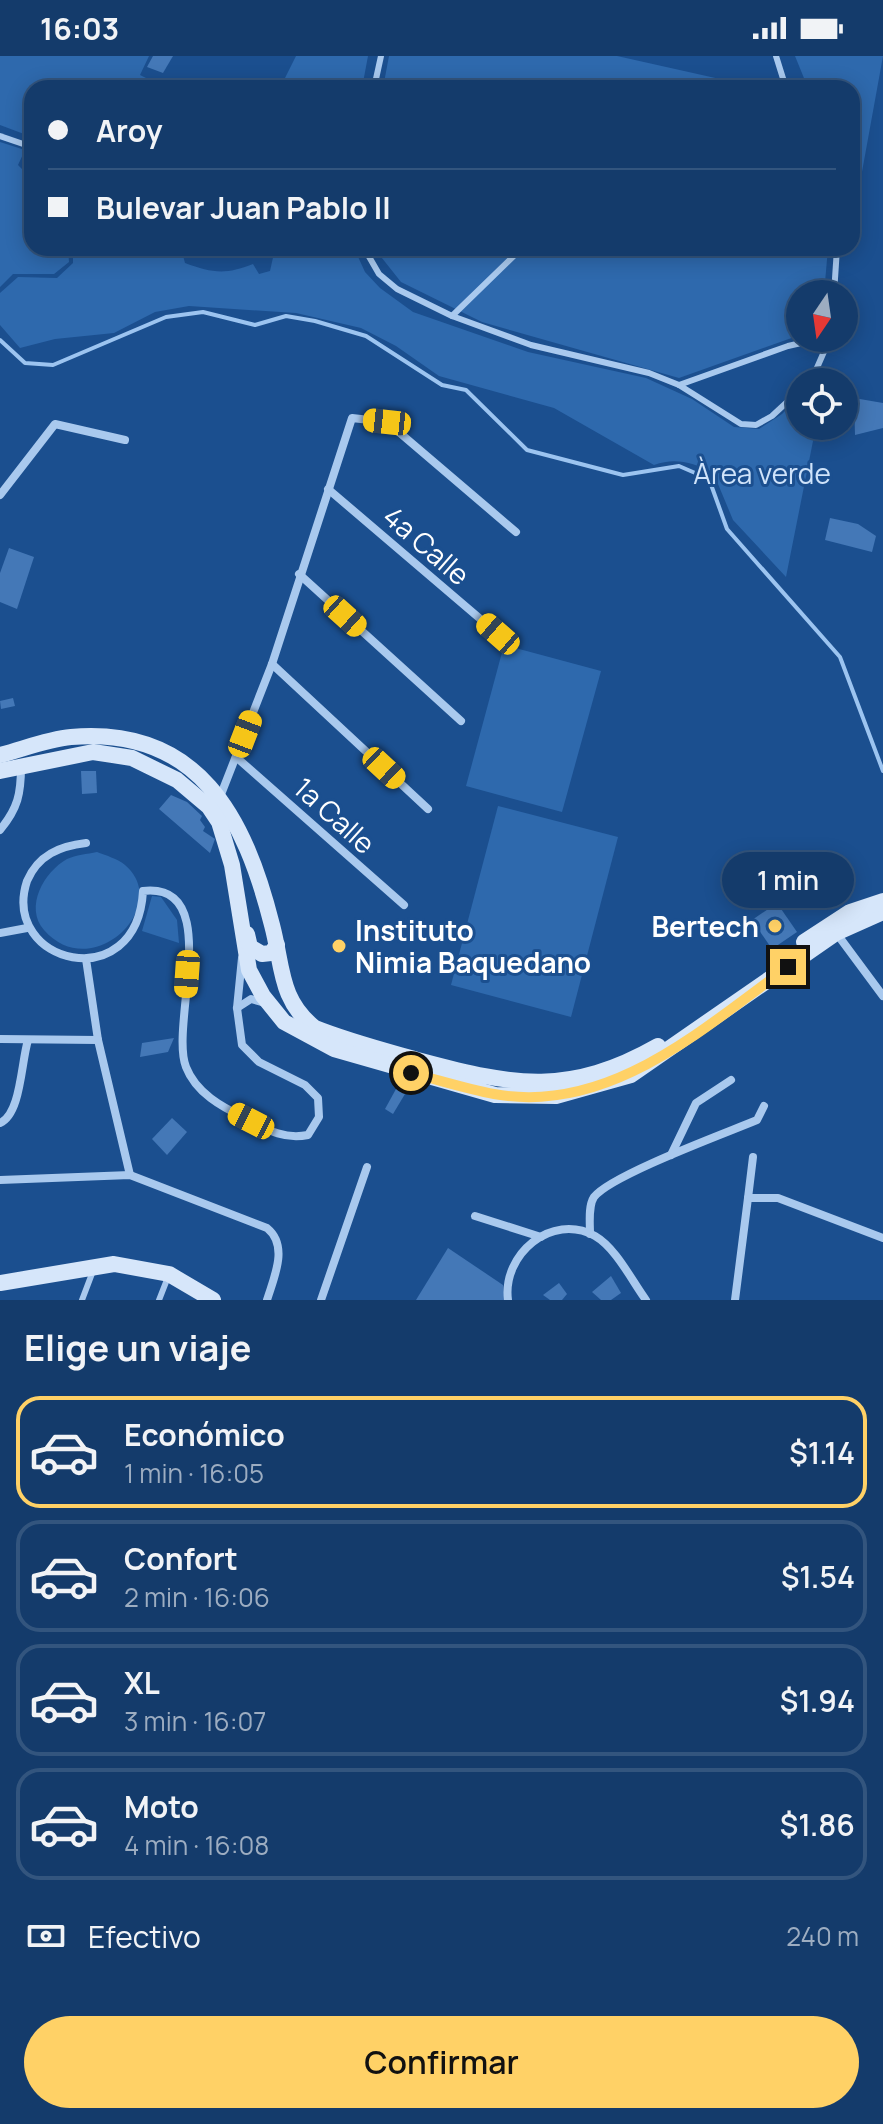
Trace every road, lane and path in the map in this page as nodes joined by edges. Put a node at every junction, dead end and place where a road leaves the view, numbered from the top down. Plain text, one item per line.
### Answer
1 (381, 56) edge
2 (776, 56) edge
3 (376, 80) edge
4 (784, 80) edge
5 (0, 136) edge
6 (24, 144) edge
7 (369, 256) edge
8 (514, 256) edge
9 (836, 256) edge
10 (835, 280) edge
11 (452, 316) junction
12 (786, 347) edge
13 (679, 385) junction
14 (786, 403) edge
15 (125, 440) dead end
16 (328, 489) junction
17 (0, 495) edge
18 (516, 532) dead end
19 (299, 574) junction
20 (498, 634) dead end
21 (272, 664) junction
22 (461, 721) dead end
23 (0, 755) edge
24 (236, 757) junction
25 (21, 766) junction
26 (0, 771) edge
27 (220, 797) junction
28 (428, 809) dead end
29 (0, 830) edge
30 (86, 843) dead end
31 (883, 901) edge
32 (404, 905) dead end
33 (268, 907) junction
34 (883, 912) edge
35 (240, 916) junction
36 (27, 928) junction
37 (0, 933) edge
38 (836, 933) junction
39 (277, 945) junction
40 (242, 947) junction
41 (86, 959) junction
42 (883, 996) edge
43 (269, 1005) junction
44 (237, 1008) junction
45 (0, 1039) edge
46 (28, 1040) junction
47 (98, 1040) junction
48 (731, 1080) dead end
49 (764, 1106) dead end
50 (0, 1123) edge
51 (671, 1156) junction
52 (753, 1157) dead end
53 (367, 1167) dead end
54 (130, 1175) junction
55 (0, 1180) edge
56 (748, 1198) junction
57 (475, 1216) dead end
58 (590, 1234) junction
59 (541, 1237) junction
60 (883, 1238) edge
61 (94, 1268) junction
62 (169, 1274) junction
63 (0, 1283) edge
64 (82, 1300) edge
65 (159, 1300) edge
66 (213, 1300) edge
67 (267, 1300) edge
68 (321, 1300) edge
69 (508, 1300) edge
70 (646, 1300) edge
71 (735, 1300) edge

1 - 3 lane
2 - 4 lane
5 - 6 lane
7 - 11 lane
8 - 11 lane
9 - 10 lane
11 - 13 lane
12 - 13 lane
13 - 14 lane
15 - 17 street
16 - 18 street
16 - 19 street
16 - 20 street, 4a Calle
19 - 21 street
19 - 22 street
21 - 24 street
21 - 28 street
23 - 27 main road
24 - 27 street
24 - 32 street, 1a Calle
25 - 26 main road
25 - 29 street
25 - 35 main road
27 - 33 main road
30 - 36 street
31 - 39 main road
33 - 35 main road
33 - 39 main road
34 - 38 main road
35 - 39 main road
35 - 40 main road
36 - 37 street
36 - 41 street
38 - 42 street
38 - 43 main road
40 - 43 main road
40 - 44 street
41 - 44 street
41 - 47 street
43 - 44 street
45 - 46 street
46 - 47 street
46 - 50 street
47 - 54 street
48 - 51 street
49 - 51 street
51 - 58 street
52 - 56 street
53 - 68 street
54 - 55 street
54 - 67 street
56 - 60 street
56 - 71 street
57 - 59 street
58 - 59 street
58 - 70 street
59 - 69 street
61 - 62 main road
61 - 63 main road
61 - 64 lane
62 - 65 lane
62 - 66 main road

